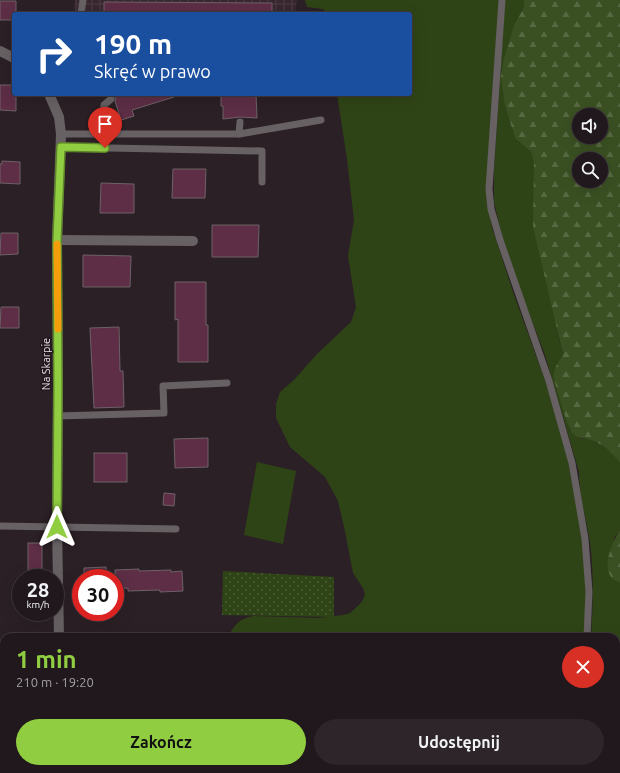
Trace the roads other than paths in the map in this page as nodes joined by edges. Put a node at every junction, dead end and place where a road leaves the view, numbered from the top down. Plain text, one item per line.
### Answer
1 (83, 0) edge
2 (502, 0) edge
3 (81, 12) edge
4 (0, 51) edge
5 (12, 57) edge
6 (50, 96) edge
7 (112, 99) dead end
8 (321, 120) dead end
9 (240, 122) dead end
10 (102, 133) junction
11 (61, 134) junction
12 (239, 134) junction
13 (61, 147) junction
14 (262, 182) dead end
15 (57, 240) junction
16 (193, 241) dead end
17 (226, 383) dead end
18 (57, 416) junction
19 (0, 526) edge
20 (57, 527) junction
21 (176, 529) dead end
22 (59, 633) edge
23 (587, 633) edge

1 - 3 lane
2 - 23 lane
4 - 5 street
6 - 11 street, Na Skarpie
7 - 10 lane
8 - 12 lane
9 - 12 lane
10 - 11 lane
10 - 12 lane
11 - 13 street, Na Skarpie
13 - 14 lane
13 - 15 street, Na Skarpie
15 - 16 street
15 - 18 street, Na Skarpie
17 - 18 lane
18 - 20 street, Na Skarpie
19 - 20 lane
20 - 21 lane
20 - 22 street, Na Skarpie

